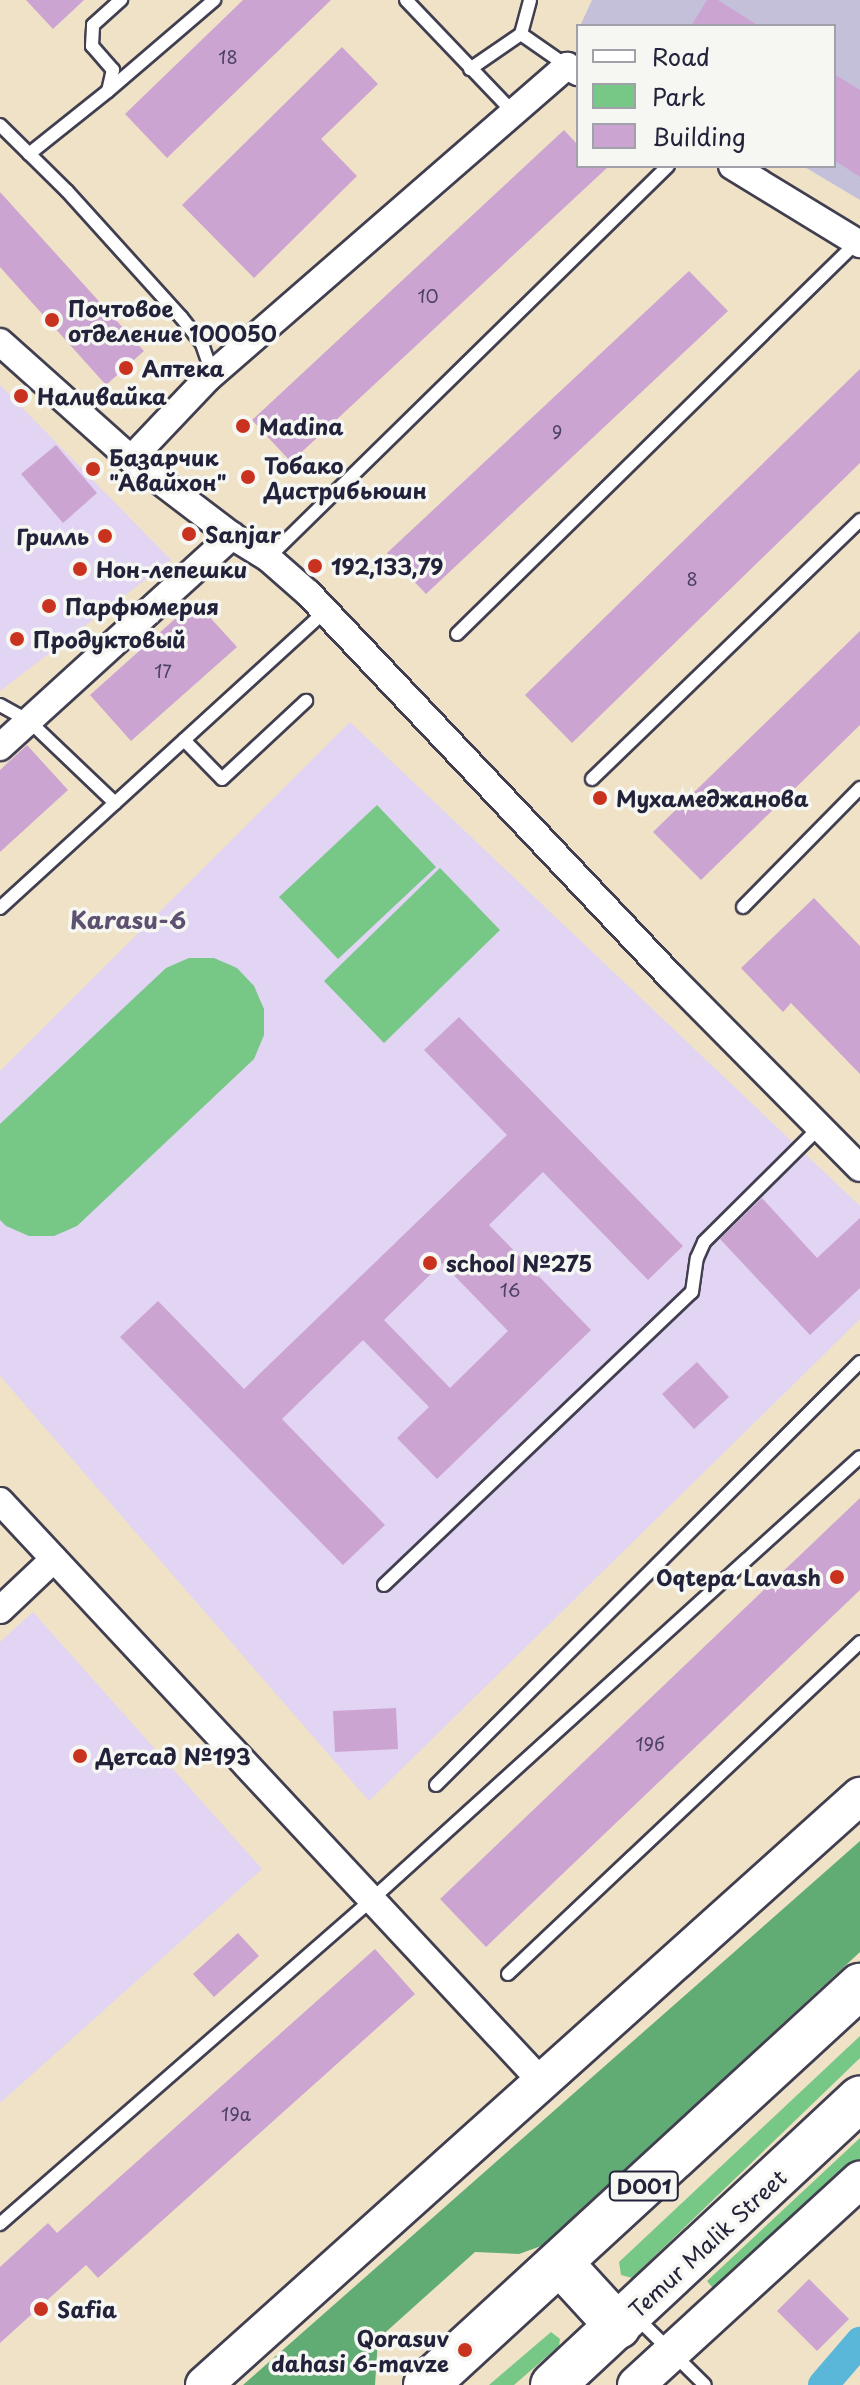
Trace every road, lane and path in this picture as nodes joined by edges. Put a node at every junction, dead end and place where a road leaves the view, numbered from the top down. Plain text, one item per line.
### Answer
1 (121, 0) edge
2 (214, 0) edge
3 (406, 0) edge
4 (530, 0) edge
5 (521, 34) junction
6 (470, 69) junction
7 (573, 69) edge
8 (108, 91) junction
9 (514, 113) junction
10 (0, 125) edge
11 (29, 154) junction
12 (666, 168) edge
13 (735, 168) edge
14 (858, 243) edge
15 (0, 342) edge
16 (208, 378) junction
17 (131, 459) junction
18 (860, 520) edge
19 (232, 536) junction
20 (268, 558) junction
21 (325, 611) junction
22 (457, 634) dead end
23 (306, 701) dead end
24 (0, 705) edge
25 (29, 721) junction
26 (184, 740) junction
27 (0, 747) edge
28 (592, 779) dead end
29 (860, 788) edge
30 (115, 803) junction
31 (743, 907) dead end
32 (0, 908) edge
33 (820, 1127) junction
34 (860, 1168) edge
35 (860, 1362) edge
36 (860, 1457) edge
37 (0, 1501) edge
38 (54, 1559) junction
39 (384, 1585) dead end
40 (0, 1610) edge
41 (860, 1642) edge
42 (436, 1785) dead end
43 (860, 1796) edge
44 (370, 1901) junction
45 (508, 1974) dead end
46 (860, 1986) edge
47 (542, 2082) junction
48 (860, 2099) edge
49 (860, 2180) edge
50 (0, 2224) edge
51 (560, 2263) junction
52 (625, 2319) junction
53 (672, 2352) junction
54 (204, 2385) edge
55 (426, 2385) edge
56 (553, 2385) edge
57 (636, 2385) edge
58 (705, 2385) edge

1 - 8 lane
2 - 8 lane
3 - 6 lane
4 - 5 lane
5 - 6 lane
5 - 7 lane
6 - 9 lane
7 - 9 street
8 - 11 lane
9 - 16 street
10 - 11 lane
11 - 16 lane
12 - 20 lane
13 - 14 street
14 - 22 lane
15 - 17 street
16 - 17 street
17 - 19 street
18 - 28 lane
19 - 20 street
19 - 25 street
20 - 21 street
21 - 26 lane
21 - 33 street
23 - 26 lane
24 - 25 lane
25 - 27 street
25 - 30 lane
26 - 30 lane
29 - 31 lane
30 - 32 lane
33 - 34 street
33 - 39 lane
35 - 42 lane
36 - 44 lane
37 - 38 street
38 - 40 street
38 - 44 street
41 - 45 lane
43 - 47 street
44 - 47 street
44 - 50 lane
46 - 51 highway, D001
47 - 54 street
48 - 52 highway, Temur Malik Street
49 - 53 street
51 - 52 highway
51 - 55 highway, D001
52 - 53 lane
52 - 56 highway, Temur Malik Street
53 - 57 street
53 - 58 lane

